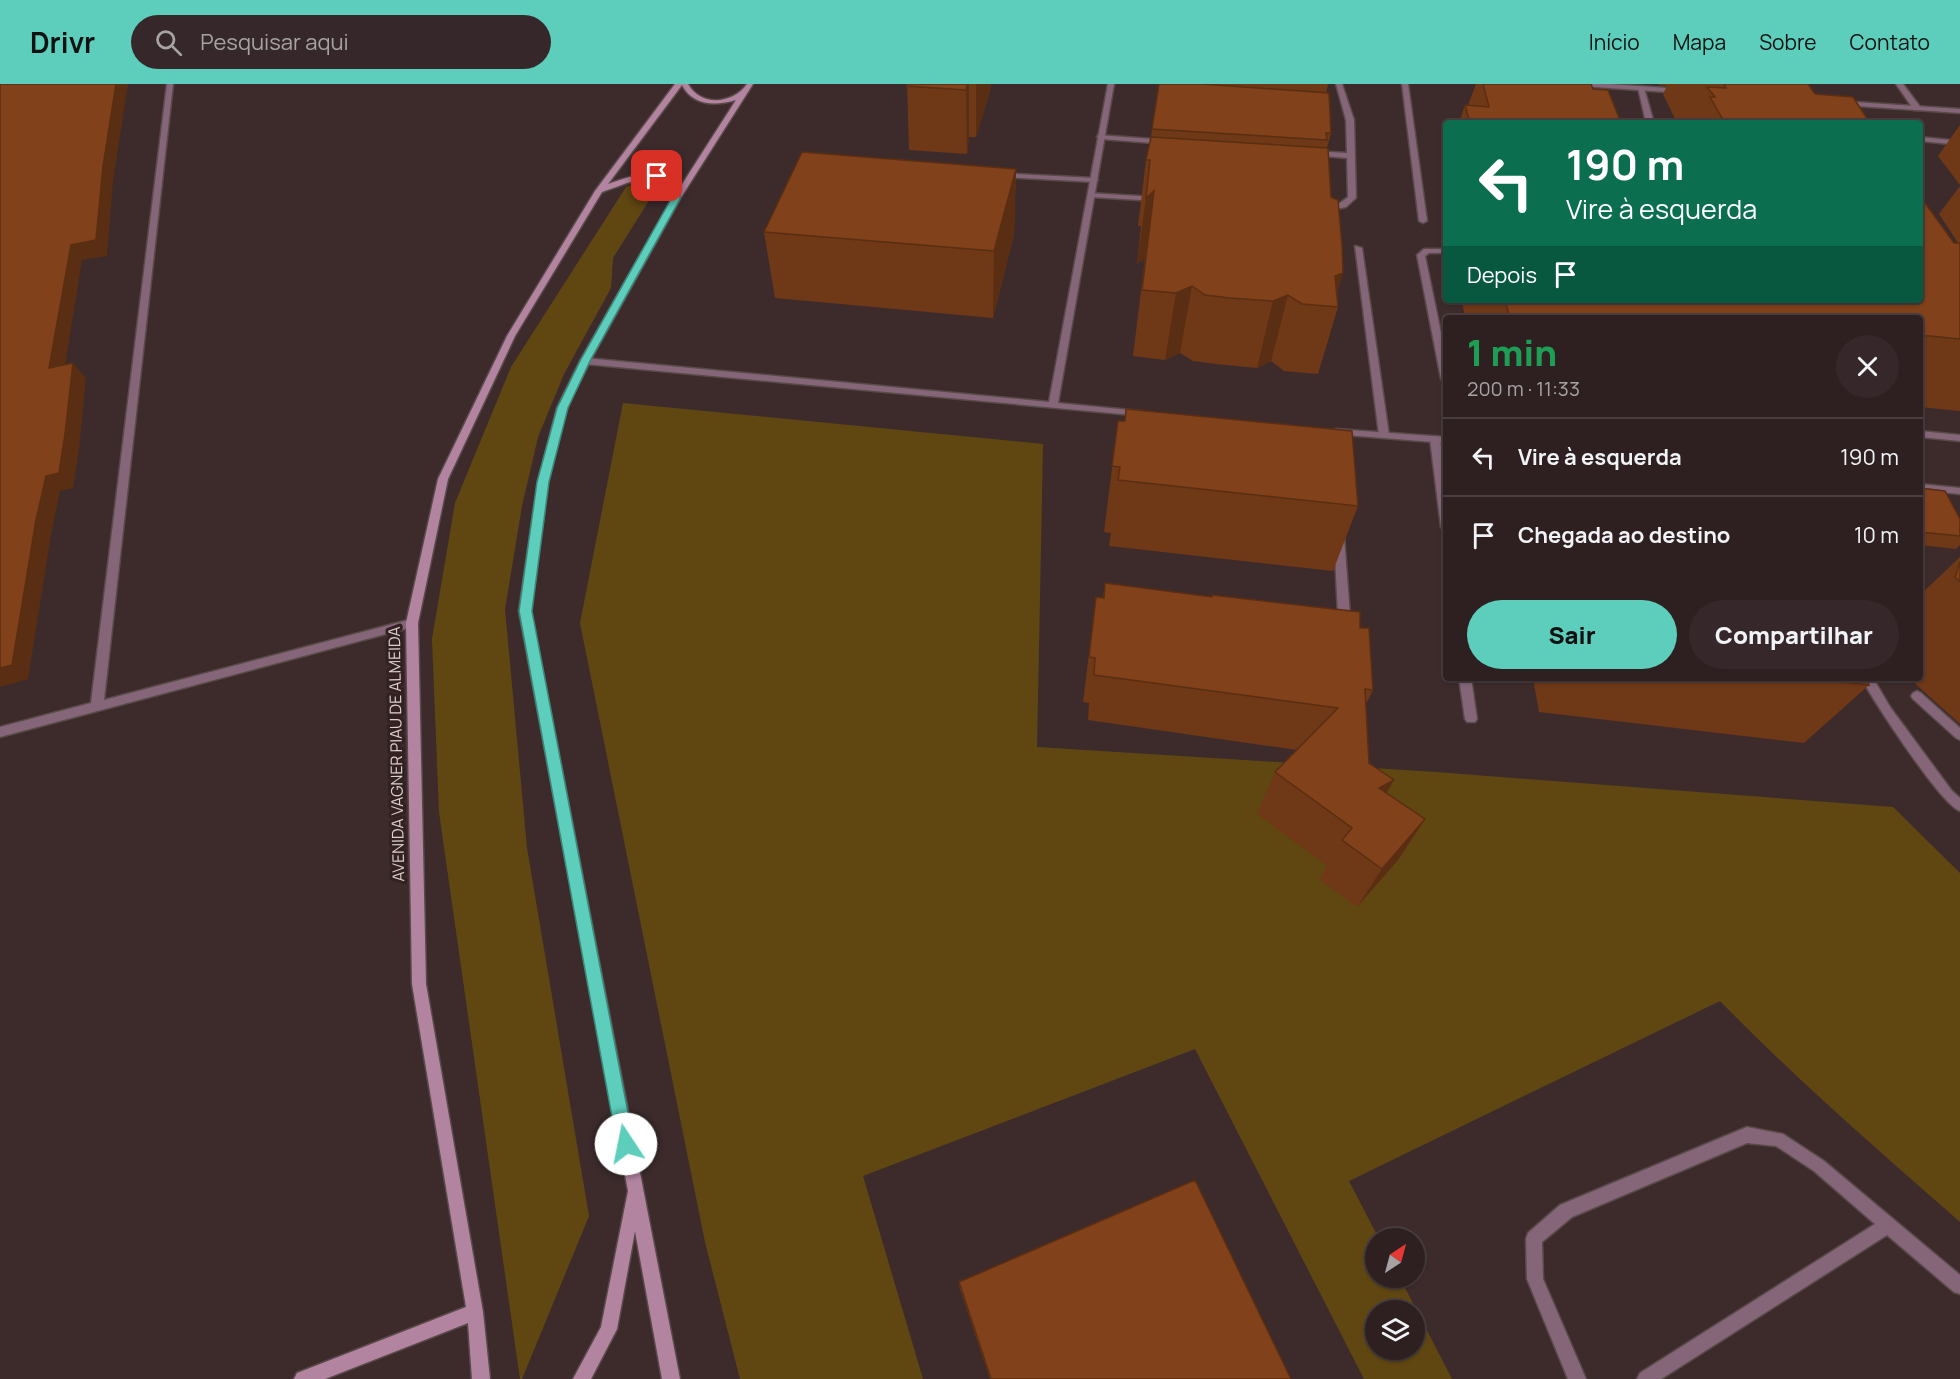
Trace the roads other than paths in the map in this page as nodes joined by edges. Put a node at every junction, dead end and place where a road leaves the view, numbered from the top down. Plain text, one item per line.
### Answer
1 (170, 84) edge
2 (679, 84) edge
3 (685, 84) edge
4 (750, 84) edge
5 (1111, 84) edge
6 (1405, 84) edge
7 (1580, 84) edge
8 (1899, 84) edge
9 (1340, 87) edge
10 (1641, 88) junction
11 (1332, 90) dead end
12 (1688, 92) dead end
13 (744, 95) junction
14 (1838, 103) edge
15 (1917, 108) junction
16 (1960, 111) edge
17 (1649, 120) edge
18 (1101, 137) junction
19 (1923, 139) edge
20 (1173, 142) edge
21 (1960, 143) edge
22 (1304, 152) edge
23 (1352, 156) junction
24 (991, 174) edge
25 (1094, 180) junction
26 (599, 191) junction
27 (1091, 195) junction
28 (676, 199) junction
29 (1160, 199) edge
30 (1310, 210) edge
31 (1423, 221) dead end
32 (1358, 248) dead end
33 (1443, 251) edge
34 (585, 361) junction
35 (1443, 364) edge
36 (1053, 406) junction
37 (1146, 414) edge
38 (1321, 431) edge
39 (1923, 434) edge
40 (1384, 435) junction
41 (1960, 438) edge
42 (1440, 440) edge
43 (1443, 484) edge
44 (1923, 487) edge
45 (1960, 491) edge
46 (1338, 524) edge
47 (412, 623) junction
48 (1332, 628) edge
49 (1465, 681) edge
50 (1869, 681) edge
51 (1917, 696) dead end
52 (98, 706) junction
53 (1471, 719) dead end
54 (0, 732) edge
55 (1960, 735) edge
56 (1960, 806) edge
57 (634, 1190) junction
58 (1888, 1225) junction
59 (1960, 1286) edge
60 (475, 1312) junction
61 (303, 1379) edge
62 (481, 1379) edge
63 (582, 1379) edge
64 (671, 1379) edge
65 (1577, 1379) edge
66 (1646, 1379) edge

1 - 52 street
2 - 26 main road, AVENIDA VAGNER PIAU DE ALMEIDA
3 - 13 main road
4 - 13 main road
5 - 18 street
6 - 31 street
7 - 10 street
8 - 15 street
9 - 11 street
9 - 23 street
10 - 12 street
10 - 17 street
13 - 28 main road
14 - 15 street
15 - 16 street
18 - 20 street
18 - 25 street
19 - 21 street
22 - 23 street
23 - 30 street
24 - 25 street
25 - 27 street
26 - 28 main road
26 - 47 main road, AVENIDA VAGNER PIAU DE ALMEIDA
27 - 29 street
27 - 36 street
28 - 34 main road
32 - 40 street
33 - 35 street
34 - 36 street
34 - 57 main road
36 - 37 street
38 - 40 street
39 - 41 street
40 - 42 street
42 - 43 street
44 - 45 street
46 - 48 street
47 - 52 street
47 - 60 main road, AVENIDA VAGNER PIAU DE ALMEIDA
49 - 53 street
50 - 56 street
51 - 55 street
52 - 54 street
57 - 63 main road
57 - 64 main road
58 - 59 street
58 - 65 street
58 - 66 street
60 - 61 main road
60 - 62 main road, AVENIDA VAGNER PIAU DE ALMEIDA

